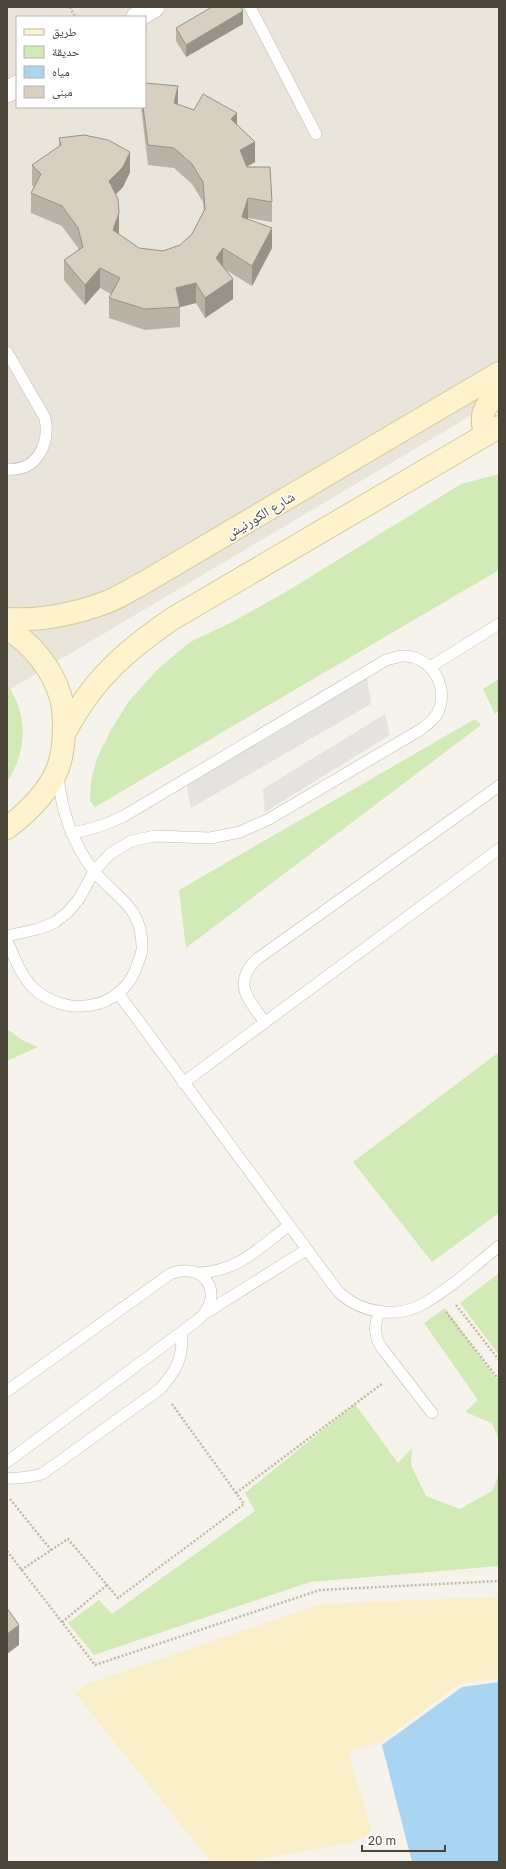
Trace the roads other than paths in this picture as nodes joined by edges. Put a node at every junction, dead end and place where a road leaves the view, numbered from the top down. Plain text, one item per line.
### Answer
1 (154, 7) edge
2 (250, 7) edge
3 (139, 16) edge
4 (16, 87) edge
5 (7, 92) edge
6 (316, 134) dead end
7 (7, 352) edge
8 (499, 373) edge
9 (499, 394) edge
10 (495, 433) edge
11 (7, 469) edge
12 (7, 619) edge
13 (499, 624) edge
14 (7, 630) edge
15 (430, 666) junction
16 (64, 732) junction
17 (58, 768) junction
18 (499, 786) edge
19 (7, 828) edge
20 (71, 833) junction
21 (499, 849) edge
22 (94, 871) junction
23 (7, 936) edge
24 (7, 941) edge
25 (118, 993) junction
26 (264, 1023) junction
27 (183, 1083) junction
28 (288, 1226) junction
29 (499, 1246) edge
30 (306, 1250) junction
31 (197, 1273) junction
32 (379, 1312) junction
33 (206, 1313) junction
34 (182, 1332) junction
35 (7, 1391) edge
36 (432, 1414) dead end
37 (7, 1462) edge
38 (7, 1478) edge

1 - 3 street
2 - 6 lane
4 - 5 street
7 - 11 lane
8 - 12 main road, شارع الكورنيش
9 - 10 main road
10 - 16 main road
13 - 15 lane
14 - 16 main road
15 - 20 lane
15 - 22 lane
16 - 17 main road
17 - 19 main road
17 - 20 lane
18 - 26 lane
20 - 22 lane
21 - 26 lane
22 - 23 lane
22 - 25 lane
24 - 25 lane
25 - 27 lane
26 - 27 lane
27 - 28 lane
28 - 30 lane
28 - 31 lane
29 - 32 lane
30 - 32 lane
30 - 33 lane
31 - 33 lane
31 - 35 lane
32 - 36 lane
33 - 34 lane
34 - 37 lane
34 - 38 lane

